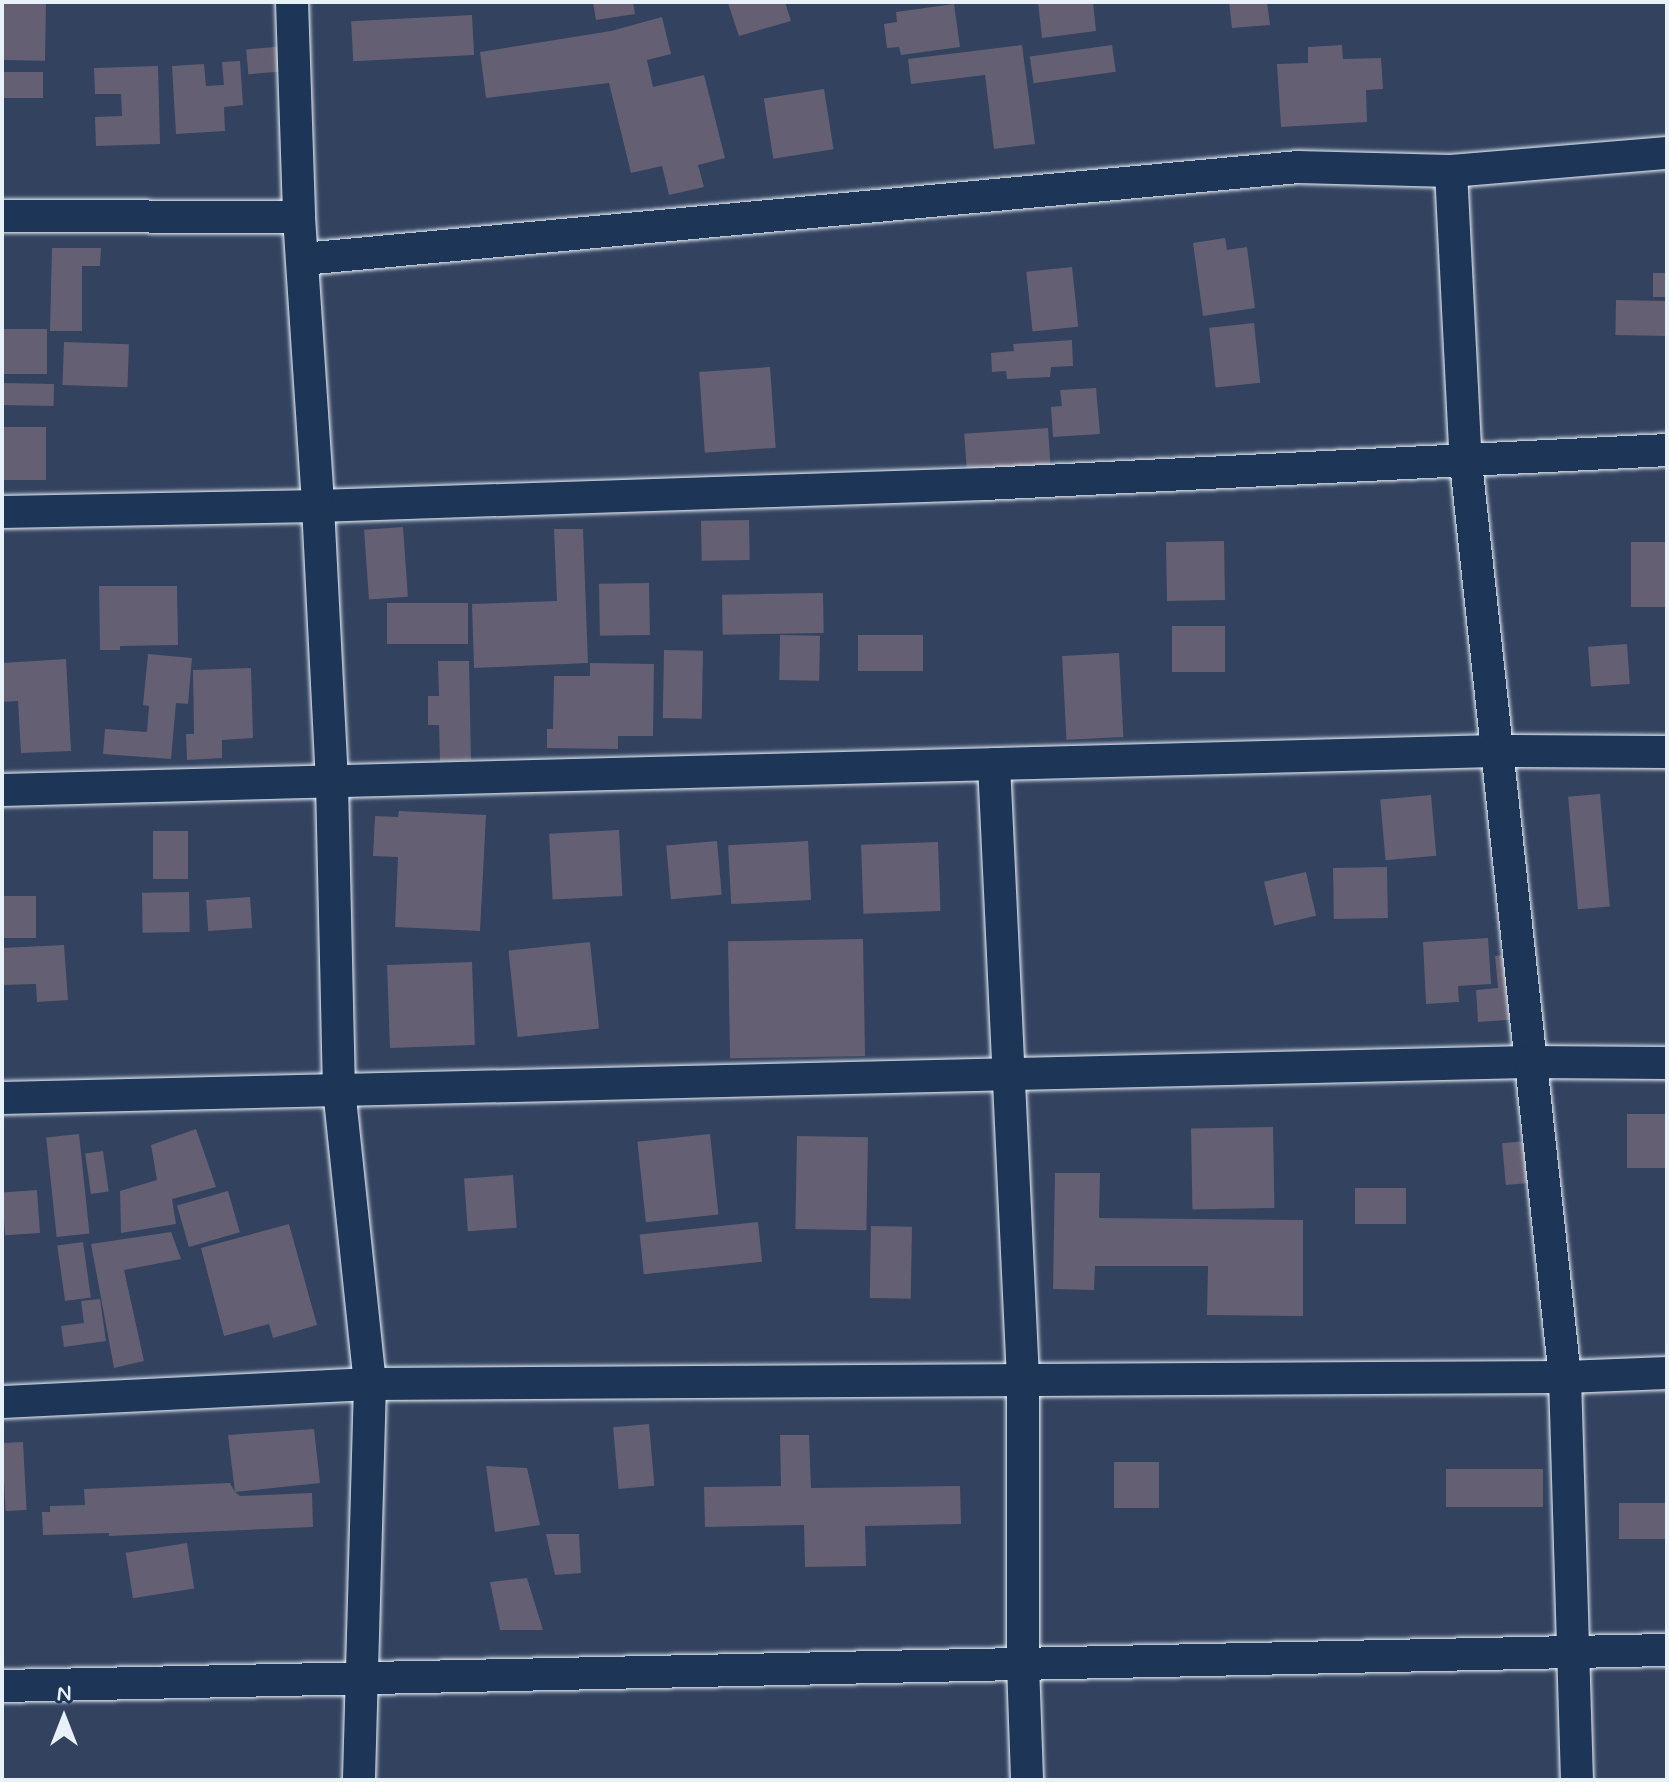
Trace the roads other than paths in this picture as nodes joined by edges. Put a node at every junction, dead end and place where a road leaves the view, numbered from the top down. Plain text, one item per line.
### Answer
1 (292, 2) edge
2 (1667, 153) edge
3 (1451, 171) junction
4 (2, 216) edge
5 (299, 217) junction
6 (303, 259) junction
7 (1667, 450) edge
8 (1466, 463) junction
9 (318, 506) junction
10 (2, 512) edge
11 (1495, 751) junction
12 (1667, 752) edge
13 (994, 764) junction
14 (332, 783) junction
15 (2, 790) edge
16 (1530, 1062) junction
17 (1667, 1063) edge
18 (1009, 1075) junction
19 (339, 1089) junction
20 (2, 1098) edge
21 (1667, 1373) edge
22 (1565, 1377) junction
23 (1023, 1380) junction
24 (370, 1384) junction
25 (2, 1402) edge
26 (1667, 1650) edge
27 (1572, 1653) junction
28 (1023, 1664) junction
29 (361, 1678) junction
30 (2, 1686) edge
31 (359, 1780) edge
32 (1027, 1780) edge
33 (1577, 1780) edge

1 - 5 street
2 - 3 street
3 - 6 street
3 - 8 street
4 - 5 street
5 - 6 street
6 - 9 street
7 - 8 street
8 - 9 street
8 - 11 street
9 - 10 street
9 - 14 street
11 - 12 street
11 - 13 street
11 - 16 street
13 - 14 street
13 - 18 street
14 - 15 street
14 - 19 street
16 - 17 street
16 - 18 street
16 - 22 street
18 - 19 street
18 - 23 street
19 - 20 street
19 - 24 street
21 - 22 street
22 - 23 street
22 - 27 street
23 - 24 street
23 - 28 street
24 - 25 street
24 - 29 street
26 - 27 street
27 - 28 street
27 - 33 street
28 - 29 street
28 - 32 street
29 - 30 street
29 - 31 street

